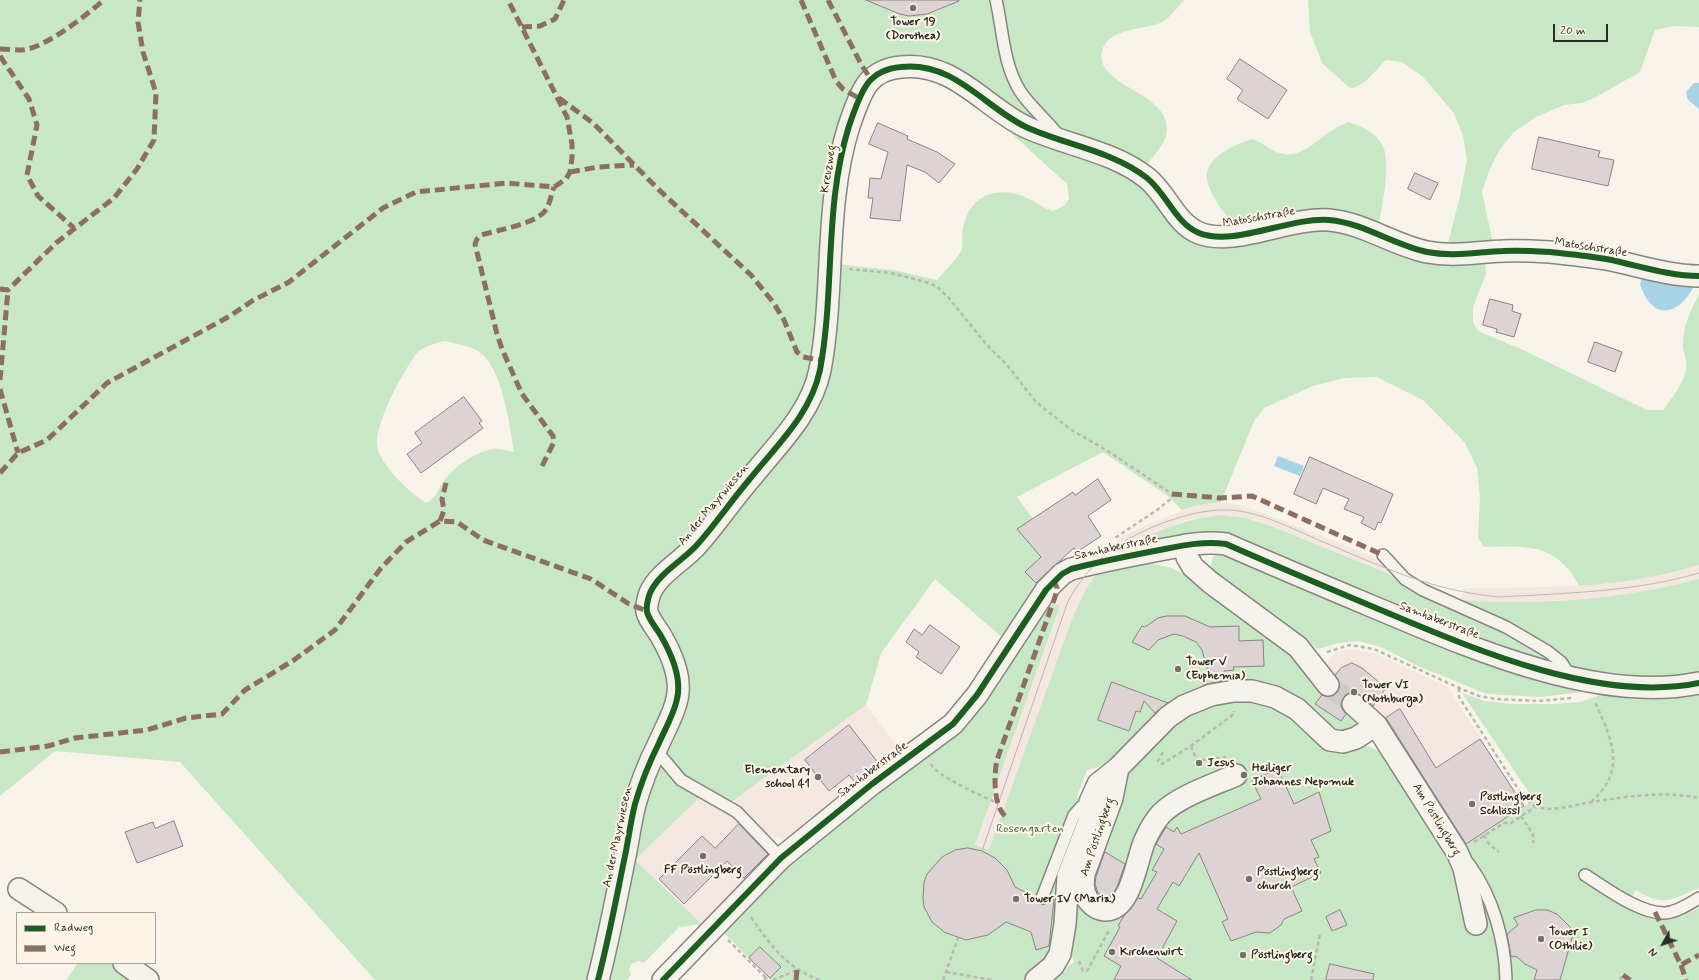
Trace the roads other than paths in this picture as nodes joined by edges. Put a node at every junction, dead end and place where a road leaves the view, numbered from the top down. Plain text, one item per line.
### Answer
1 (996, 0) edge
2 (871, 79) joint
3 (1061, 141) junction
4 (828, 268) joint
5 (1699, 276) edge
6 (1185, 545) junction
7 (1383, 554) dead end
8 (1565, 675) junction
9 (1699, 683) edge
10 (1328, 685) tunnel mouth
11 (1353, 704) tunnel mouth
12 (1376, 725) junction
13 (655, 749) junction
14 (1234, 766) road end
15 (1118, 768) junction
16 (1090, 802) junction
17 (1465, 847) junction
18 (781, 858) junction
19 (1585, 875) dead end
20 (19, 889) dead end
21 (1042, 898) dead end
22 (1699, 898) edge
23 (54, 912) edge
24 (1476, 924) dead end
25 (125, 964) edge
26 (148, 980) edge
27 (598, 980) edge
28 (663, 980) edge
29 (1036, 980) edge
30 (1506, 980) edge

1 - 3 lane
2 - 3 street, Matoschstraße
2 - 4 street, Kreuzweg
3 - 5 street, Matoschstraße
4 - 13 street, An der Mayrwiesen
6 - 8 street, Samhaberstraße
6 - 10 street
6 - 18 street, Samhaberstraße
7 - 8 lane
8 - 9 street, Samhaberstraße
11 - 12 street, Am Pöstlingberg
12 - 15 street, Am Pöstlingberg
12 - 17 street, Am Pöstlingberg
13 - 18 lane
13 - 27 street, An der Mayrwiesen
14 - 15 street, Am Pöstlingberg
15 - 16 street, Am Pöstlingberg
16 - 21 lane
16 - 29 street, Am Pöstlingberg
17 - 24 street, Am Pöstlingberg
17 - 30 lane
18 - 28 street, Samhaberstraße
19 - 22 lane
20 - 23 street
25 - 26 street

